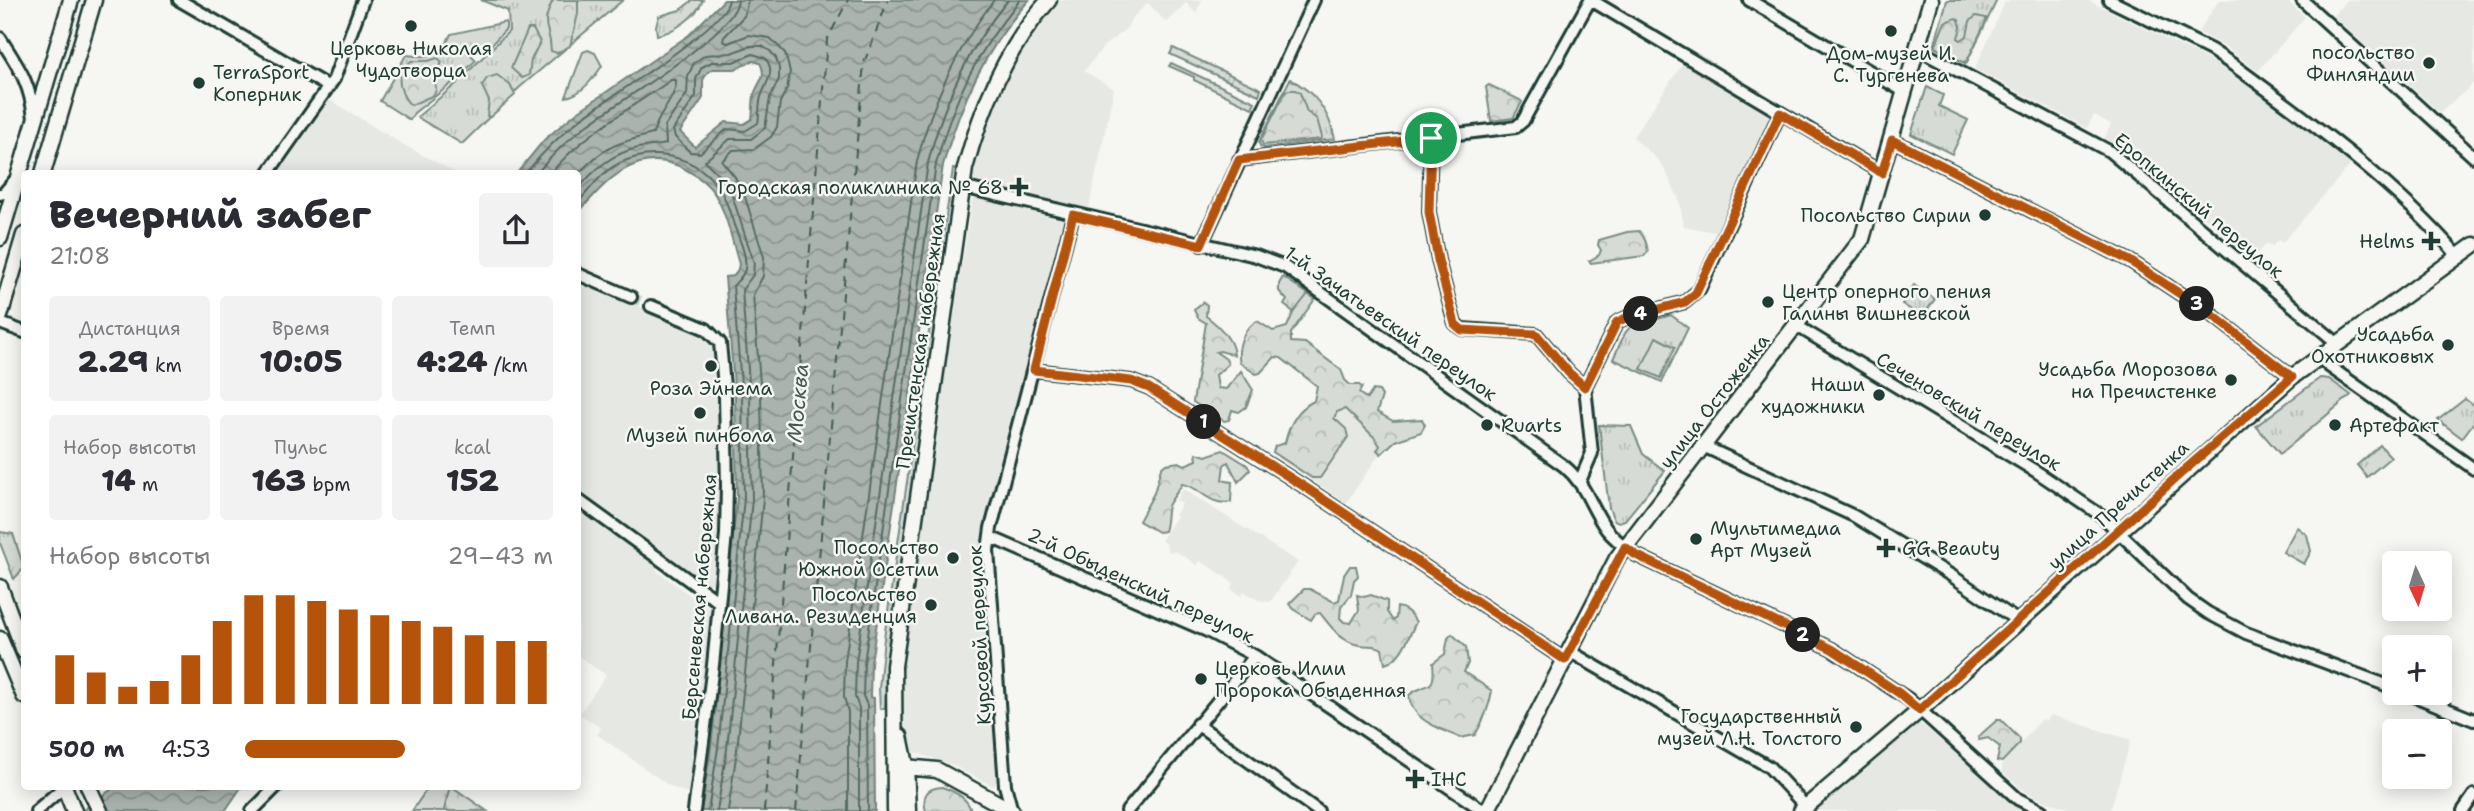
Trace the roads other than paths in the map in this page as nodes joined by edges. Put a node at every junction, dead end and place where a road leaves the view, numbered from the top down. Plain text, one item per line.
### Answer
1 (71, 0) edge
2 (94, 0) edge
3 (363, 0) edge
4 (1049, 0) edge
5 (1314, 0) edge
6 (1590, 0) edge
7 (1749, 0) edge
8 (1931, 0) edge
9 (2109, 0) edge
10 (2302, 0) edge
11 (182, 2) edge
12 (0, 38) edge
13 (1917, 49) junction
14 (329, 87) junction
15 (1905, 92) junction
16 (1780, 113) junction
17 (35, 121) junction
18 (1431, 138) junction
19 (1892, 140) junction
20 (49, 153) junction
21 (2474, 157) edge
22 (1239, 160) junction
23 (44, 170) edge
24 (50, 170) edge
25 (270, 170) edge
26 (1882, 173) junction
27 (17, 178) junction
28 (962, 187) junction
29 (0, 194) edge
30 (1073, 215) junction
31 (0, 238) edge
32 (21, 244) edge
33 (1201, 245) junction
34 (2474, 245) edge
35 (2459, 257) junction
36 (581, 275) edge
37 (631, 297) tunnel mouth
38 (651, 306) tunnel mouth
39 (0, 316) edge
40 (0, 323) edge
41 (1797, 326) junction
42 (21, 331) edge
43 (2337, 343) junction
44 (2318, 356) junction
45 (1034, 370) junction
46 (2292, 377) junction
47 (1585, 387) junction
48 (1703, 446) junction
49 (2474, 469) edge
50 (1580, 481) junction
51 (581, 502) edge
52 (2119, 530) junction
53 (990, 537) junction
54 (1625, 547) junction
55 (0, 587) edge
56 (719, 602) junction
57 (2018, 621) junction
58 (0, 639) edge
59 (21, 643) edge
60 (1567, 655) junction
61 (1255, 656) junction
62 (2382, 684) edge
63 (21, 689) edge
64 (2437, 705) edge
65 (1919, 710) junction
66 (2474, 720) edge
67 (1197, 724) junction
68 (901, 765) junction
69 (60, 790) edge
70 (66, 790) edge
71 (90, 790) edge
72 (273, 790) edge
73 (2474, 795) edge
74 (97, 806) edge
75 (1803, 809) edge
76 (2034, 810) edge
77 (36, 811) edge
78 (74, 811) edge
79 (252, 811) edge
80 (694, 811) edge
81 (895, 811) edge
82 (908, 811) edge
83 (1012, 811) edge
84 (1127, 811) edge
85 (1318, 811) edge
86 (1485, 811) edge
87 (2463, 811) edge

1 - 17 main road
2 - 20 main road
3 - 14 street
4 - 28 main road, Пречистенская набережная
5 - 22 street
6 - 16 street
6 - 18 street
7 - 15 street
8 - 13 main road, улица Остоженка
9 - 35 street
10 - 21 street
11 - 14 street
12 - 17 street
13 - 15 main road, улица Остоженка
13 - 43 street, Еропкинский переулок
14 - 25 street
15 - 19 main road, улица Остоженка
16 - 26 street
16 - 47 street
17 - 27 main road
18 - 22 street
18 - 47 street
19 - 26 main road, улица Остоженка
19 - 46 street
20 - 23 main road
20 - 24 street
22 - 33 street
26 - 41 main road, улица Остоженка
27 - 29 street
27 - 31 main road
28 - 30 street, 1-й Зачатьевский переулок
28 - 68 main road, Пречистенская набережная
30 - 33 street, 1-й Зачатьевский переулок
30 - 45 street, Курсовой переулок
32 - 39 main road
33 - 50 street, 1-й Зачатьевский переулок
34 - 35 main road, улица Пречистенка
35 - 43 main road, улица Пречистенка
36 - 37 street
38 - 56 street, Берсеневская набережная
40 - 42 street
41 - 48 main road, улица Остоженка
41 - 52 street, Сеченовский переулок
43 - 44 main road, улица Пречистенка
44 - 46 main road, улица Пречистенка
44 - 49 street
45 - 53 street, Курсовой переулок
45 - 60 street
46 - 52 main road, улица Пречистенка
47 - 50 street
48 - 54 main road, улица Остоженка
48 - 57 street
50 - 54 street, 1-й Зачатьевский переулок
51 - 56 street
52 - 57 main road, улица Пречистенка
52 - 62 street, Сеченовский переулок
53 - 61 street, 2-й Обыденский переулок
53 - 83 street, Курсовой переулок
54 - 60 main road, улица Остоженка
54 - 65 street, 1-й Зачатьевский переулок
55 - 59 main road
56 - 80 street, Берсеневская набережная
57 - 65 main road, улица Пречистенка
58 - 63 main road
60 - 75 street
60 - 86 main road, улица Остоженка
61 - 67 street
61 - 86 street, 2-й Обыденский переулок
64 - 66 street
65 - 75 main road, улица Пречистенка
65 - 76 street, 1-й Зачатьевский переулок
67 - 84 street
67 - 85 street
68 - 81 main road, Пречистенская набережная
68 - 82 main road, Пречистенская набережная
68 - 83 main road
69 - 77 street
70 - 78 main road
71 - 74 main road
72 - 79 street
73 - 87 street

